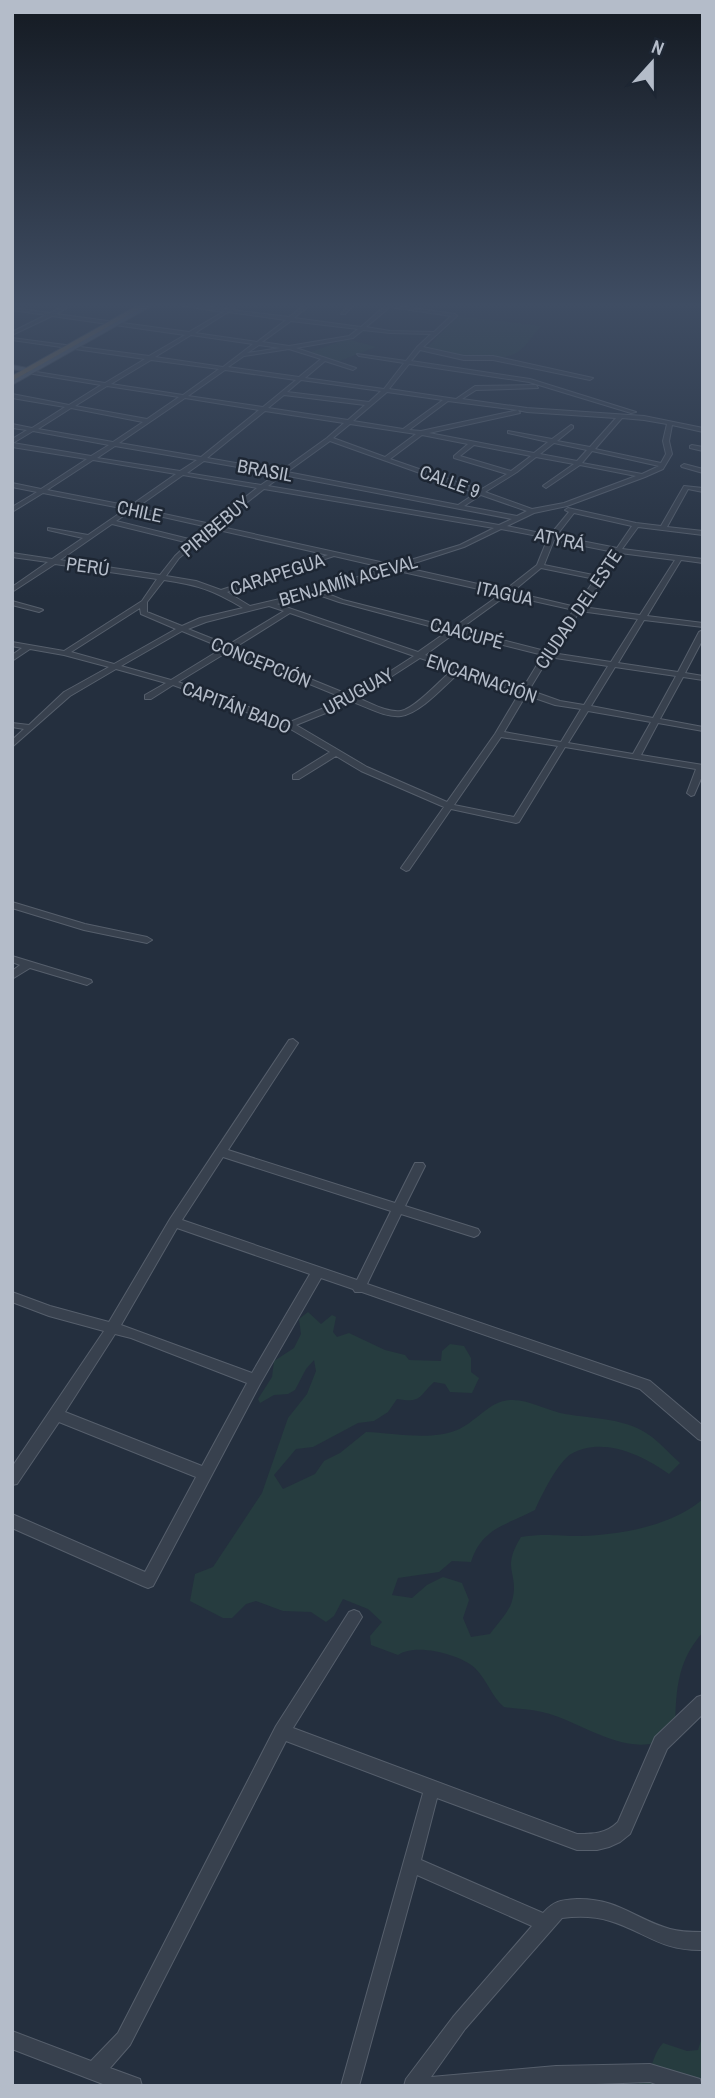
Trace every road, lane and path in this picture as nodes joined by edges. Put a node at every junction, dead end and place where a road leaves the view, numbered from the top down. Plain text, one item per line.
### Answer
1 (50, 402) edge
2 (76, 402) edge
3 (175, 402) edge
4 (220, 402) edge
5 (274, 402) edge
6 (352, 402) edge
7 (372, 402) edge
8 (443, 402) edge
9 (463, 402) edge
10 (598, 402) edge
11 (370, 404) junction
12 (70, 405) junction
13 (265, 409) junction
14 (527, 410) junction
15 (621, 416) junction
16 (644, 418) junction
17 (148, 421) junction
18 (349, 422) junction
19 (670, 424) junction
20 (12, 426) edge
21 (572, 427) dead end
22 (32, 429) junction
23 (405, 430) junction
24 (703, 430) edge
25 (510, 432) dead end
26 (421, 433) junction
27 (329, 439) junction
28 (554, 441) junction
29 (116, 443) junction
30 (473, 443) junction
31 (12, 444) edge
32 (692, 447) dead end
33 (703, 449) edge
34 (592, 450) junction
35 (536, 455) junction
36 (204, 458) junction
37 (387, 458) junction
38 (93, 459) junction
39 (578, 464) junction
40 (663, 466) junction
41 (684, 466) dead end
42 (703, 471) edge
43 (283, 472) junction
44 (511, 473) junction
45 (180, 474) junction
46 (643, 476) junction
47 (12, 485) edge
48 (546, 486) dead end
49 (260, 488) junction
50 (43, 490) junction
51 (703, 490) edge
52 (481, 492) junction
53 (458, 507) junction
54 (558, 507) junction
55 (130, 508) junction
56 (12, 510) edge
57 (532, 511) junction
58 (573, 511) junction
59 (518, 518) junction
60 (111, 522) junction
61 (636, 525) junction
62 (211, 526) junction
63 (501, 527) junction
64 (663, 528) junction
65 (50, 529) dead end
66 (703, 533) edge
67 (88, 537) junction
68 (552, 537) junction
69 (193, 542) junction
70 (618, 551) junction
71 (12, 555) edge
72 (333, 555) junction
73 (679, 558) junction
74 (54, 561) junction
75 (703, 561) edge
76 (540, 566) junction
77 (390, 568) junction
78 (165, 576) junction
79 (599, 578) junction
80 (12, 590) edge
81 (221, 592) junction
82 (316, 592) junction
83 (506, 593) junction
84 (144, 602) junction
85 (12, 603) edge
86 (268, 603) junction
87 (248, 608) junction
88 (578, 609) junction
89 (40, 610) dead end
90 (128, 611) junction
91 (287, 612) junction
92 (143, 613) junction
93 (640, 617) junction
94 (703, 625) edge
95 (181, 629) junction
96 (454, 630) junction
97 (703, 632) edge
98 (12, 644) edge
99 (28, 647) junction
100 (227, 648) junction
101 (65, 653) junction
102 (547, 654) junction
103 (418, 656) junction
104 (12, 659) edge
105 (614, 664) junction
106 (113, 667) junction
107 (458, 669) junction
108 (680, 675) junction
109 (703, 678) edge
110 (171, 682) junction
111 (526, 693) junction
112 (148, 697) dead end
113 (352, 699) junction
114 (586, 709) junction
115 (654, 722) junction
116 (12, 725) edge
117 (290, 725) junction
118 (31, 728) junction
119 (703, 729) edge
120 (499, 734) junction
121 (565, 744) junction
122 (12, 745) edge
123 (336, 752) junction
124 (637, 755) junction
125 (702, 768) edge
126 (296, 776) dead end
127 (691, 793) dead end
128 (449, 806) junction
129 (407, 869) dead end
130 (14, 908) edge
131 (147, 940) dead end
132 (12, 959) edge
133 (28, 964) junction
134 (12, 976) edge
135 (87, 982) dead end
136 (293, 1043) dead end
137 (220, 1152) junction
138 (419, 1166) dead end
139 (399, 1210) junction
140 (174, 1222) junction
141 (474, 1232) dead end
142 (318, 1272) junction
143 (359, 1288) junction
144 (12, 1297) edge
145 (113, 1327) junction
146 (255, 1380) junction
147 (56, 1415) junction
148 (703, 1435) edge
149 (205, 1474) junction
150 (12, 1479) edge
151 (12, 1521) edge
152 (354, 1617) dead end
153 (703, 1703) edge
154 (282, 1732) junction
155 (432, 1788) junction
156 (411, 1864) junction
157 (545, 1923) junction
158 (703, 1941) edge
159 (12, 2040) edge
160 (93, 2072) junction
161 (133, 2086) edge
162 (350, 2086) edge
163 (413, 2086) edge
164 (430, 2086) edge
165 (694, 2086) edge

1 - 12 street
2 - 12 street
3 - 17 street
4 - 13 street
5 - 13 street
6 - 11 street
7 - 11 street, PIRIBEBUY
8 - 23 street
9 - 14 street
10 - 16 street
11 - 18 street, PIRIBEBUY
12 - 17 street
12 - 22 street
13 - 18 street
13 - 36 street
14 - 15 street
14 - 26 street
15 - 16 street
15 - 34 street
16 - 19 street
17 - 29 street
18 - 23 street
18 - 27 street, PIRIBEBUY
19 - 24 street
19 - 40 street
20 - 22 street, BRASIL
21 - 28 street
22 - 29 street, BRASIL
22 - 31 street
23 - 26 street
25 - 28 street
26 - 30 street
26 - 37 street
27 - 37 street, CALLE 9
27 - 43 street, PIRIBEBUY
28 - 34 street
28 - 35 street
29 - 36 street, BRASIL
29 - 38 street
30 - 35 street
30 - 44 street
31 - 38 street, ATYRÁ
32 - 33 street
34 - 39 street
34 - 40 street
35 - 39 street
35 - 44 street
36 - 43 street, BRASIL
36 - 45 street
37 - 52 street, CALLE 9
38 - 45 street, ATYRÁ
38 - 50 street
39 - 46 street
39 - 48 street
40 - 46 street, BENJAMÍN ACEVAL
41 - 42 street
43 - 49 street, PIRIBEBUY
43 - 53 street, BRASIL
44 - 52 street
45 - 49 street, ATYRÁ
45 - 55 street
46 - 54 street, BENJAMÍN ACEVAL
47 - 50 street, CHILE
49 - 62 street, PIRIBEBUY
49 - 63 street, ATYRÁ
50 - 55 street, CHILE
50 - 56 street
51 - 64 street
52 - 53 street
52 - 57 street, CALLE 9
53 - 59 street, BRASIL
54 - 57 street, BENJAMÍN ACEVAL
54 - 58 street
55 - 60 street
55 - 62 street, CHILE
57 - 59 street, BENJAMÍN ACEVAL
58 - 61 street
58 - 68 street, URUGUAY
59 - 63 street, BENJAMÍN ACEVAL
60 - 67 street
60 - 69 street
61 - 64 street
61 - 70 street, CIUDAD DEL ESTE
62 - 69 street, PIRIBEBUY
62 - 72 street, CHILE
63 - 68 street, ATYRÁ
63 - 77 street, BENJAMÍN ACEVAL
64 - 66 street
65 - 67 street
67 - 74 street
68 - 70 street, ATYRÁ
68 - 76 street, URUGUAY
69 - 78 street, PIRIBEBUY
70 - 73 street, ATYRÁ
70 - 79 street, CIUDAD DEL ESTE
71 - 74 street, PERÚ
72 - 77 street, CHILE
72 - 81 street, CARAPEGUA
73 - 75 street, ATYRÁ
73 - 93 street
74 - 78 street, PERÚ
74 - 80 street
76 - 79 street
76 - 83 street, URUGUAY
77 - 82 street, BENJAMÍN ACEVAL
77 - 83 street, ITAGUA
78 - 81 street, PERÚ
78 - 84 street, PIRIBEBUY
79 - 88 street, CIUDAD DEL ESTE
81 - 87 street, PERÚ
82 - 86 street, BENJAMÍN ACEVAL
82 - 96 street, CAACUPÉ
83 - 88 street, ITAGUA
83 - 96 street, URUGUAY
84 - 90 street, PIRIBEBUY
84 - 92 street
85 - 89 street
86 - 87 street, BENJAMÍN ACEVAL
86 - 91 street, ENCARNACIÓN
87 - 95 street, BENJAMÍN ACEVAL
88 - 93 street, ITAGUA
88 - 102 street, CIUDAD DEL ESTE
90 - 92 street, CONCEPCIÓN
90 - 101 street, PIRIBEBUY
91 - 100 street
91 - 103 street, ENCARNACIÓN
92 - 95 street, CONCEPCIÓN
93 - 94 street, ITAGUA
93 - 105 street
95 - 100 street, CONCEPCIÓN
95 - 106 street, BENJAMÍN ACEVAL
96 - 102 street, CAACUPÉ
96 - 103 street, URUGUAY
97 - 108 street
98 - 99 street, CAPITÁN BADO
99 - 101 street, CAPITÁN BADO
99 - 104 street
100 - 110 street
100 - 113 street, CONCEPCIÓN
101 - 106 street, CAPITÁN BADO
102 - 105 street, CAACUPÉ
102 - 111 street, CIUDAD DEL ESTE
103 - 107 street, ENCARNACIÓN
103 - 113 street, URUGUAY
105 - 108 street, CAACUPÉ
105 - 114 street
106 - 110 street, CAPITÁN BADO
106 - 118 street, BENJAMÍN ACEVAL
107 - 111 street, ENCARNACIÓN
107 - 113 street, CONCEPCIÓN
108 - 109 street, CAACUPÉ
108 - 115 street
110 - 112 street
110 - 117 street, CAPITÁN BADO
111 - 114 street, ENCARNACIÓN
111 - 120 street, CIUDAD DEL ESTE
113 - 117 street, URUGUAY
114 - 115 street, ENCARNACIÓN
114 - 121 street
115 - 119 street, ENCARNACIÓN
115 - 124 street
116 - 118 street
117 - 123 street, CAPITÁN BADO
118 - 122 street, BENJAMÍN ACEVAL
120 - 121 street
120 - 128 street, CIUDAD DEL ESTE
121 - 124 street
121 - 128 street, CAPITÁN BADO
123 - 126 street
123 - 128 street, CAPITÁN BADO
124 - 125 street
125 - 127 street
128 - 129 street, CIUDAD DEL ESTE
130 - 131 street
132 - 133 street
133 - 134 street
133 - 135 street
136 - 137 street
137 - 139 street
137 - 140 street
138 - 139 street
139 - 141 street
139 - 143 street
140 - 142 street
140 - 145 street
142 - 143 street
142 - 146 street
143 - 148 street
144 - 145 street
145 - 146 street
145 - 147 street
146 - 149 street
147 - 149 street
147 - 150 street
149 - 151 street
152 - 154 street
153 - 155 street
154 - 155 street
154 - 160 street
155 - 156 street
156 - 157 street
156 - 162 street
157 - 158 street
157 - 163 street
159 - 160 street
160 - 161 street
164 - 165 street

